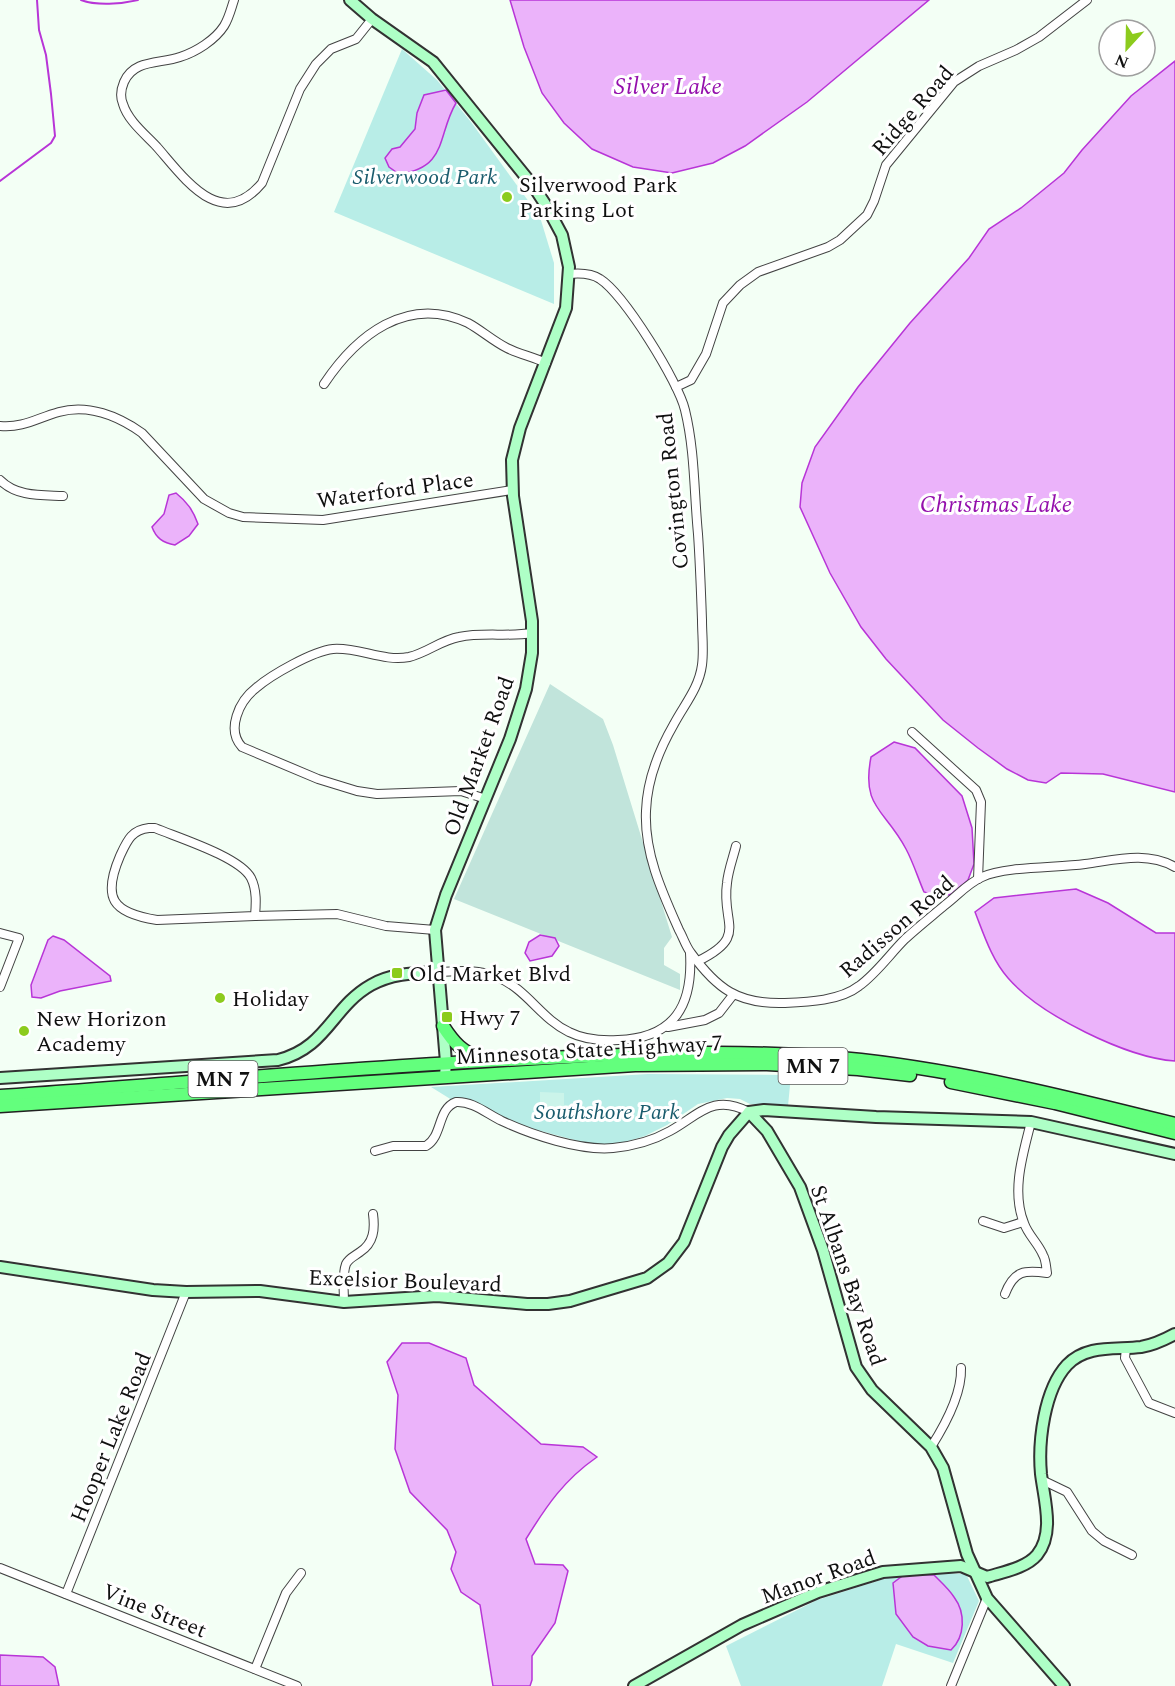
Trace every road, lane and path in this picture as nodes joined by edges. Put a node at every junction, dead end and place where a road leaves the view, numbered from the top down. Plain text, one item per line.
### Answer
1 (234, 0) edge
2 (350, 0) edge
3 (1087, 0) edge
4 (372, 19) junction
5 (569, 274) junction
6 (546, 363) junction
7 (324, 384) dead end
8 (676, 387) junction
9 (0, 426) edge
10 (0, 480) edge
11 (512, 490) junction
12 (63, 496) dead end
13 (532, 633) junction
14 (912, 732) dead end
15 (486, 799) junction
16 (736, 846) dead end
17 (1175, 867) edge
18 (978, 879) junction
19 (255, 916) junction
20 (435, 930) junction
21 (0, 933) edge
22 (690, 952) junction
23 (698, 961) junction
24 (439, 972) junction
25 (0, 987) edge
26 (733, 995) junction
27 (443, 1026) junction
28 (665, 1028) junction
29 (495, 1060) junction
30 (446, 1062) junction
31 (445, 1077) junction
32 (0, 1078) edge
33 (0, 1096) edge
34 (0, 1106) edge
35 (749, 1112) junction
36 (1031, 1122) junction
37 (1175, 1124) edge
38 (1175, 1132) edge
39 (375, 1151) dead end
40 (1175, 1154) edge
41 (373, 1214) dead end
42 (983, 1221) dead end
43 (1023, 1222) junction
44 (0, 1268) edge
45 (186, 1292) junction
46 (1005, 1294) dead end
47 (344, 1302) junction
48 (1175, 1334) edge
49 (1126, 1348) junction
50 (961, 1368) dead end
51 (1175, 1413) edge
52 (931, 1447) junction
53 (1042, 1480) junction
54 (1132, 1555) dead end
55 (0, 1568) edge
56 (975, 1572) junction
57 (301, 1573) dead end
58 (66, 1594) junction
59 (987, 1598) junction
60 (255, 1669) junction
61 (297, 1686) edge
62 (634, 1686) edge
63 (951, 1686) edge
64 (1064, 1686) edge

1 - 4 street
2 - 4 street
3 - 8 street, Ridge Road
4 - 5 street
5 - 6 street, Old Market Road
5 - 8 street, Covington Road
6 - 7 street
6 - 11 street, Old Market Road
8 - 22 street, Covington Road
9 - 11 street, Waterford Place
10 - 12 street
11 - 13 street, Old Market Road
13 - 15 street, Old Market Road
13 - 15 street
14 - 18 street
15 - 20 street, Old Market Road
16 - 23 street
17 - 18 street, Radisson Road
18 - 26 street, Radisson Road
19 - 19 street
19 - 20 street
20 - 24 street, Old Market Road
21 - 25 street
22 - 23 street, Radisson Road
22 - 28 street
23 - 26 street, Radisson Road
24 - 27 street, Old Market Road
24 - 28 street
24 - 32 street
26 - 28 street
27 - 29 main road
27 - 30 street, Old Market Road
29 - 30 main road, Minnesota State Highway 7 / MN 7
29 - 37 main road, Minnesota State Highway 7 / MN 7
30 - 31 street, Old Market Road
30 - 33 main road, Minnesota State Highway 7 / MN 7
31 - 34 main road, Minnesota State Highway 7 / MN 7
31 - 38 main road, Minnesota State Highway 7 / MN 7
35 - 36 street
35 - 39 street
35 - 47 street, Excelsior Boulevard
35 - 52 street, St Albans Bay Road
36 - 40 street
36 - 43 street
41 - 47 street
42 - 43 street
43 - 46 street
44 - 45 street, Excelsior Boulevard
45 - 47 street, Excelsior Boulevard
45 - 58 street, Hooper Lake Road
48 - 49 street, Manor Road
49 - 51 street
49 - 53 street, Manor Road
50 - 52 street
52 - 56 street, St Albans Bay Road
53 - 54 street
53 - 56 street, Manor Road
55 - 58 street, Vine Street
56 - 59 street, St Albans Bay Road
56 - 62 street, Manor Road
57 - 60 street
58 - 60 street, Vine Street
59 - 63 street
59 - 64 street, St Albans Bay Road
60 - 61 street, Vine Street

